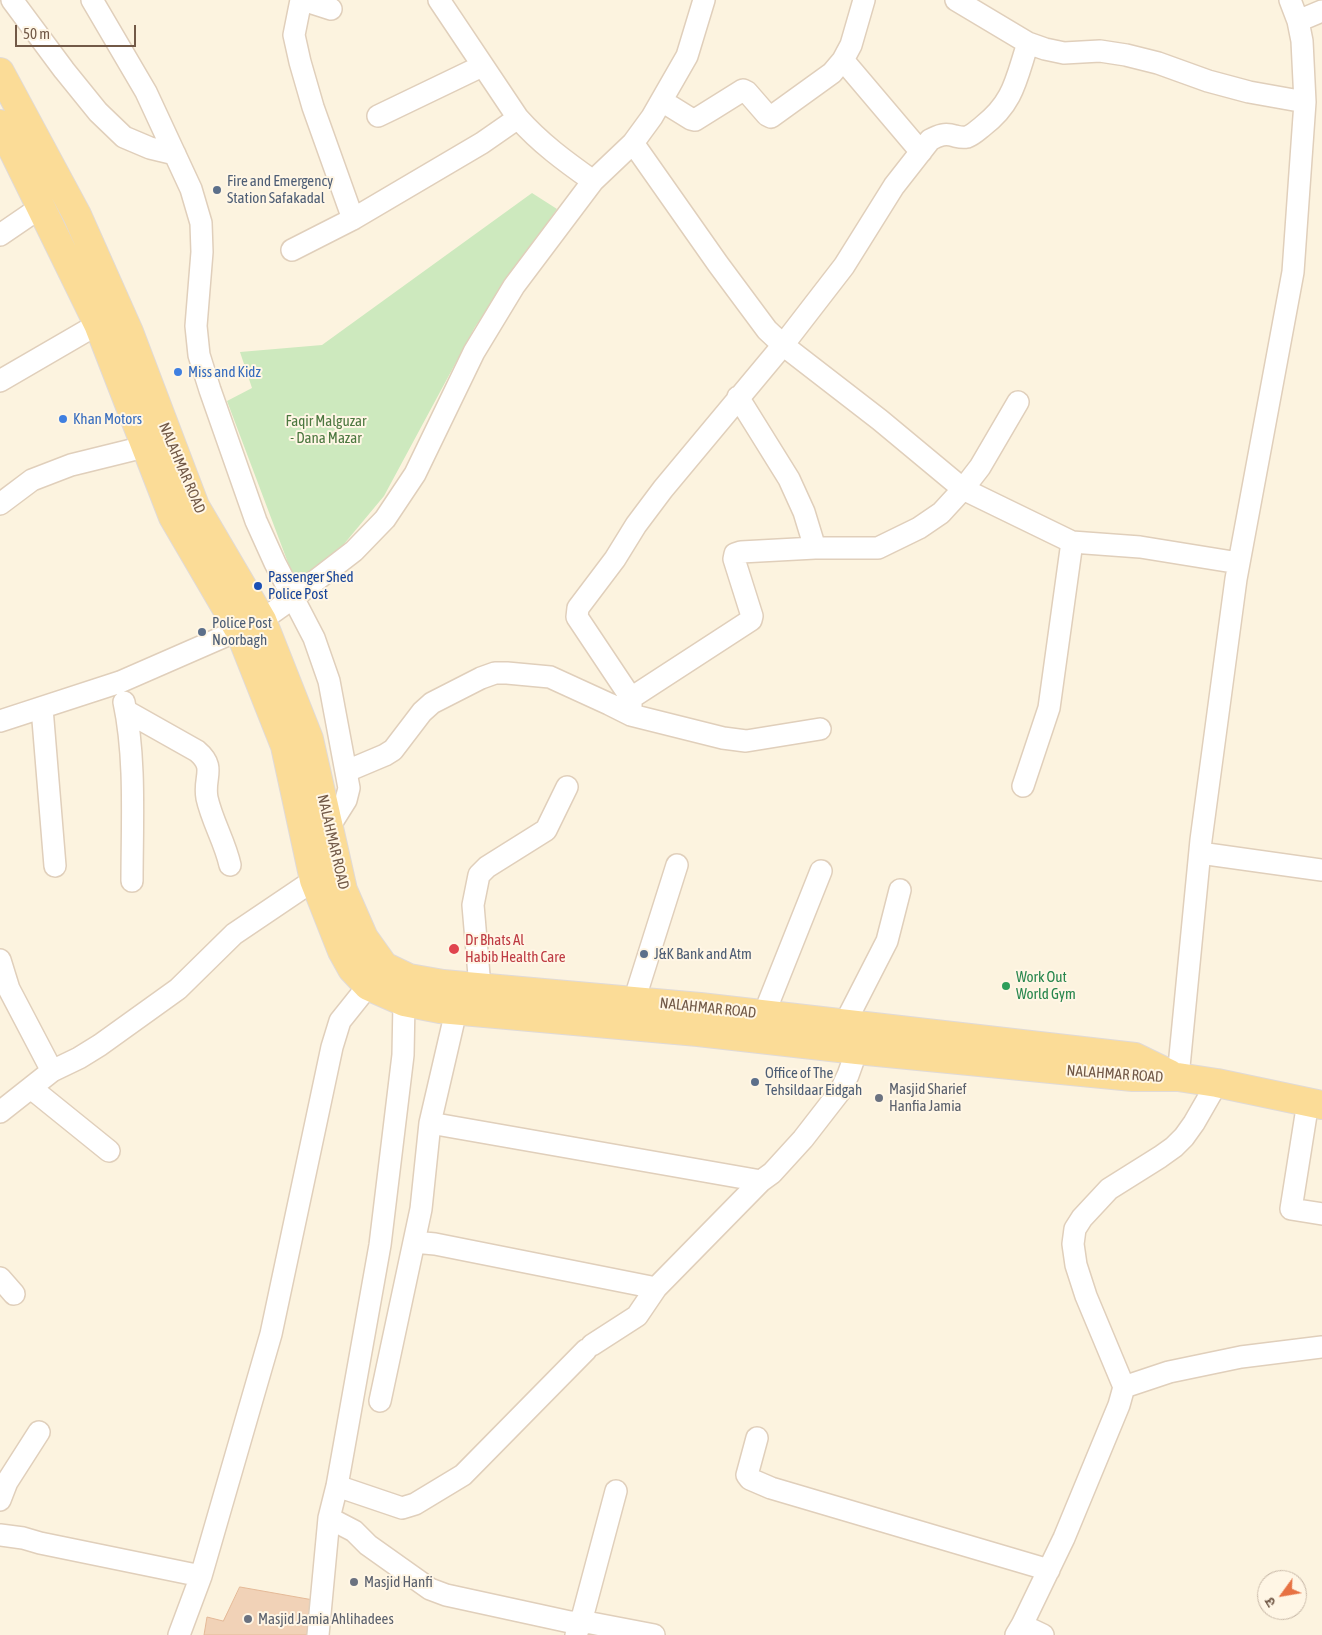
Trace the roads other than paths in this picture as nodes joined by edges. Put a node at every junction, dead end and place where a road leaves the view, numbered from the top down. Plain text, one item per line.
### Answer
1 (12, 0) edge
2 (92, 0) edge
3 (302, 0) edge
4 (439, 0) edge
5 (704, 0) edge
6 (864, 0) edge
7 (956, 0) edge
8 (1290, 0) edge
9 (331, 9) dead end
10 (1322, 11) edge
11 (1298, 21) junction
12 (1028, 43) junction
13 (844, 60) junction
14 (482, 66) junction
15 (0, 72) edge
16 (662, 101) junction
17 (1305, 102) junction
18 (378, 116) dead end
19 (518, 118) junction
20 (0, 124) edge
21 (633, 143) junction
22 (921, 152) junction
23 (175, 154) junction
24 (593, 181) junction
25 (41, 208) junction
26 (353, 220) junction
27 (85, 234) junction
28 (0, 235) edge
29 (59, 245) junction
30 (292, 250) dead end
31 (98, 324) junction
32 (783, 345) junction
33 (0, 381) edge
34 (738, 397) junction
35 (1018, 402) dead end
36 (144, 447) junction
37 (963, 489) junction
38 (0, 504) edge
39 (1072, 542) junction
40 (815, 548) junction
41 (1239, 563) junction
42 (293, 598) junction
43 (250, 625) junction
44 (120, 682) junction
45 (631, 707) junction
46 (42, 708) junction
47 (126, 711) junction
48 (0, 721) edge
49 (820, 729) dead end
50 (347, 771) junction
51 (1023, 786) dead end
52 (567, 788) dead end
53 (329, 827) junction
54 (1200, 853) junction
55 (230, 865) dead end
56 (677, 865) dead end
57 (55, 866) dead end
58 (1322, 870) edge
59 (821, 871) dead end
60 (314, 880) junction
61 (132, 881) dead end
62 (900, 890) dead end
63 (0, 960) edge
64 (368, 986) junction
65 (480, 987) junction
66 (406, 990) junction
67 (634, 1001) junction
68 (456, 1011) junction
69 (764, 1014) junction
70 (845, 1023) junction
71 (857, 1050) junction
72 (52, 1071) junction
73 (1178, 1077) junction
74 (1217, 1083) junction
75 (30, 1088) junction
76 (1315, 1104) edge
77 (0, 1112) edge
78 (430, 1123) junction
79 (109, 1151) dead end
80 (761, 1181) junction
81 (1322, 1214) edge
82 (414, 1242) junction
83 (0, 1278) edge
84 (656, 1288) junction
85 (14, 1294) dead end
86 (1322, 1347) edge
87 (1124, 1387) junction
88 (380, 1401) dead end
89 (39, 1432) dead end
90 (757, 1438) dead end
91 (337, 1486) junction
92 (616, 1492) dead end
93 (0, 1500) edge
94 (329, 1518) junction
95 (0, 1535) edge
96 (1049, 1570) junction
97 (201, 1576) junction
98 (578, 1628) edge
99 (1019, 1630) edge
100 (179, 1635) edge
101 (318, 1635) edge
102 (654, 1635) edge
103 (1043, 1635) edge

1 - 23 street
2 - 23 street
3 - 9 street
3 - 26 street
4 - 14 street
5 - 16 street
6 - 13 street
7 - 12 street
8 - 11 street
10 - 11 street
11 - 17 street
12 - 17 street
12 - 22 street
13 - 16 street
13 - 22 street
14 - 18 street
14 - 19 street
15 - 27 main road, NALAHMAR ROAD
16 - 21 street
17 - 41 street
19 - 24 street
19 - 26 street
20 - 25 main road, NALAHMAR ROAD
21 - 24 street
21 - 32 street
22 - 32 street
23 - 42 street
24 - 42 street
25 - 28 street
25 - 29 main road, NALAHMAR ROAD
26 - 30 street
27 - 29 main road
27 - 43 main road, NALAHMAR ROAD
29 - 31 main road, NALAHMAR ROAD
31 - 33 street
31 - 36 main road, NALAHMAR ROAD
32 - 34 street
32 - 37 street
34 - 40 street
34 - 45 street
35 - 37 street
36 - 38 street
36 - 43 main road, NALAHMAR ROAD
37 - 39 street
37 - 40 street
39 - 41 street
39 - 51 street
40 - 45 street
41 - 54 street
42 - 43 street
42 - 50 street
43 - 44 street
43 - 53 main road, NALAHMAR ROAD
43 - 60 main road, NALAHMAR ROAD
44 - 46 street
44 - 47 street
45 - 49 street
45 - 50 street
46 - 48 street
46 - 57 street
47 - 55 street
47 - 61 street
50 - 53 street
52 - 65 street
53 - 66 main road, NALAHMAR ROAD
54 - 58 street
54 - 73 street
56 - 67 street
59 - 69 street
60 - 64 main road, NALAHMAR ROAD
60 - 72 street
62 - 70 street
63 - 72 street
64 - 66 main road, NALAHMAR ROAD
64 - 97 street
65 - 66 main road, NALAHMAR ROAD
65 - 67 main road, NALAHMAR ROAD
66 - 68 main road, NALAHMAR ROAD
66 - 91 street
67 - 69 main road, NALAHMAR ROAD
68 - 71 main road, NALAHMAR ROAD
68 - 78 street
69 - 70 main road, NALAHMAR ROAD
70 - 73 main road, NALAHMAR ROAD
71 - 73 main road, NALAHMAR ROAD
71 - 80 street
72 - 75 street
73 - 74 main road
74 - 76 main road
74 - 87 street
75 - 77 street
75 - 79 street
76 - 81 street
78 - 80 street
78 - 82 street
80 - 84 street
82 - 84 street
82 - 88 street
83 - 85 street
84 - 91 street
86 - 87 street
87 - 96 street
89 - 93 street
90 - 96 street
91 - 94 street
92 - 98 street
94 - 98 street
94 - 101 street
95 - 97 street
96 - 99 street
97 - 100 street
98 - 102 street
99 - 103 street

